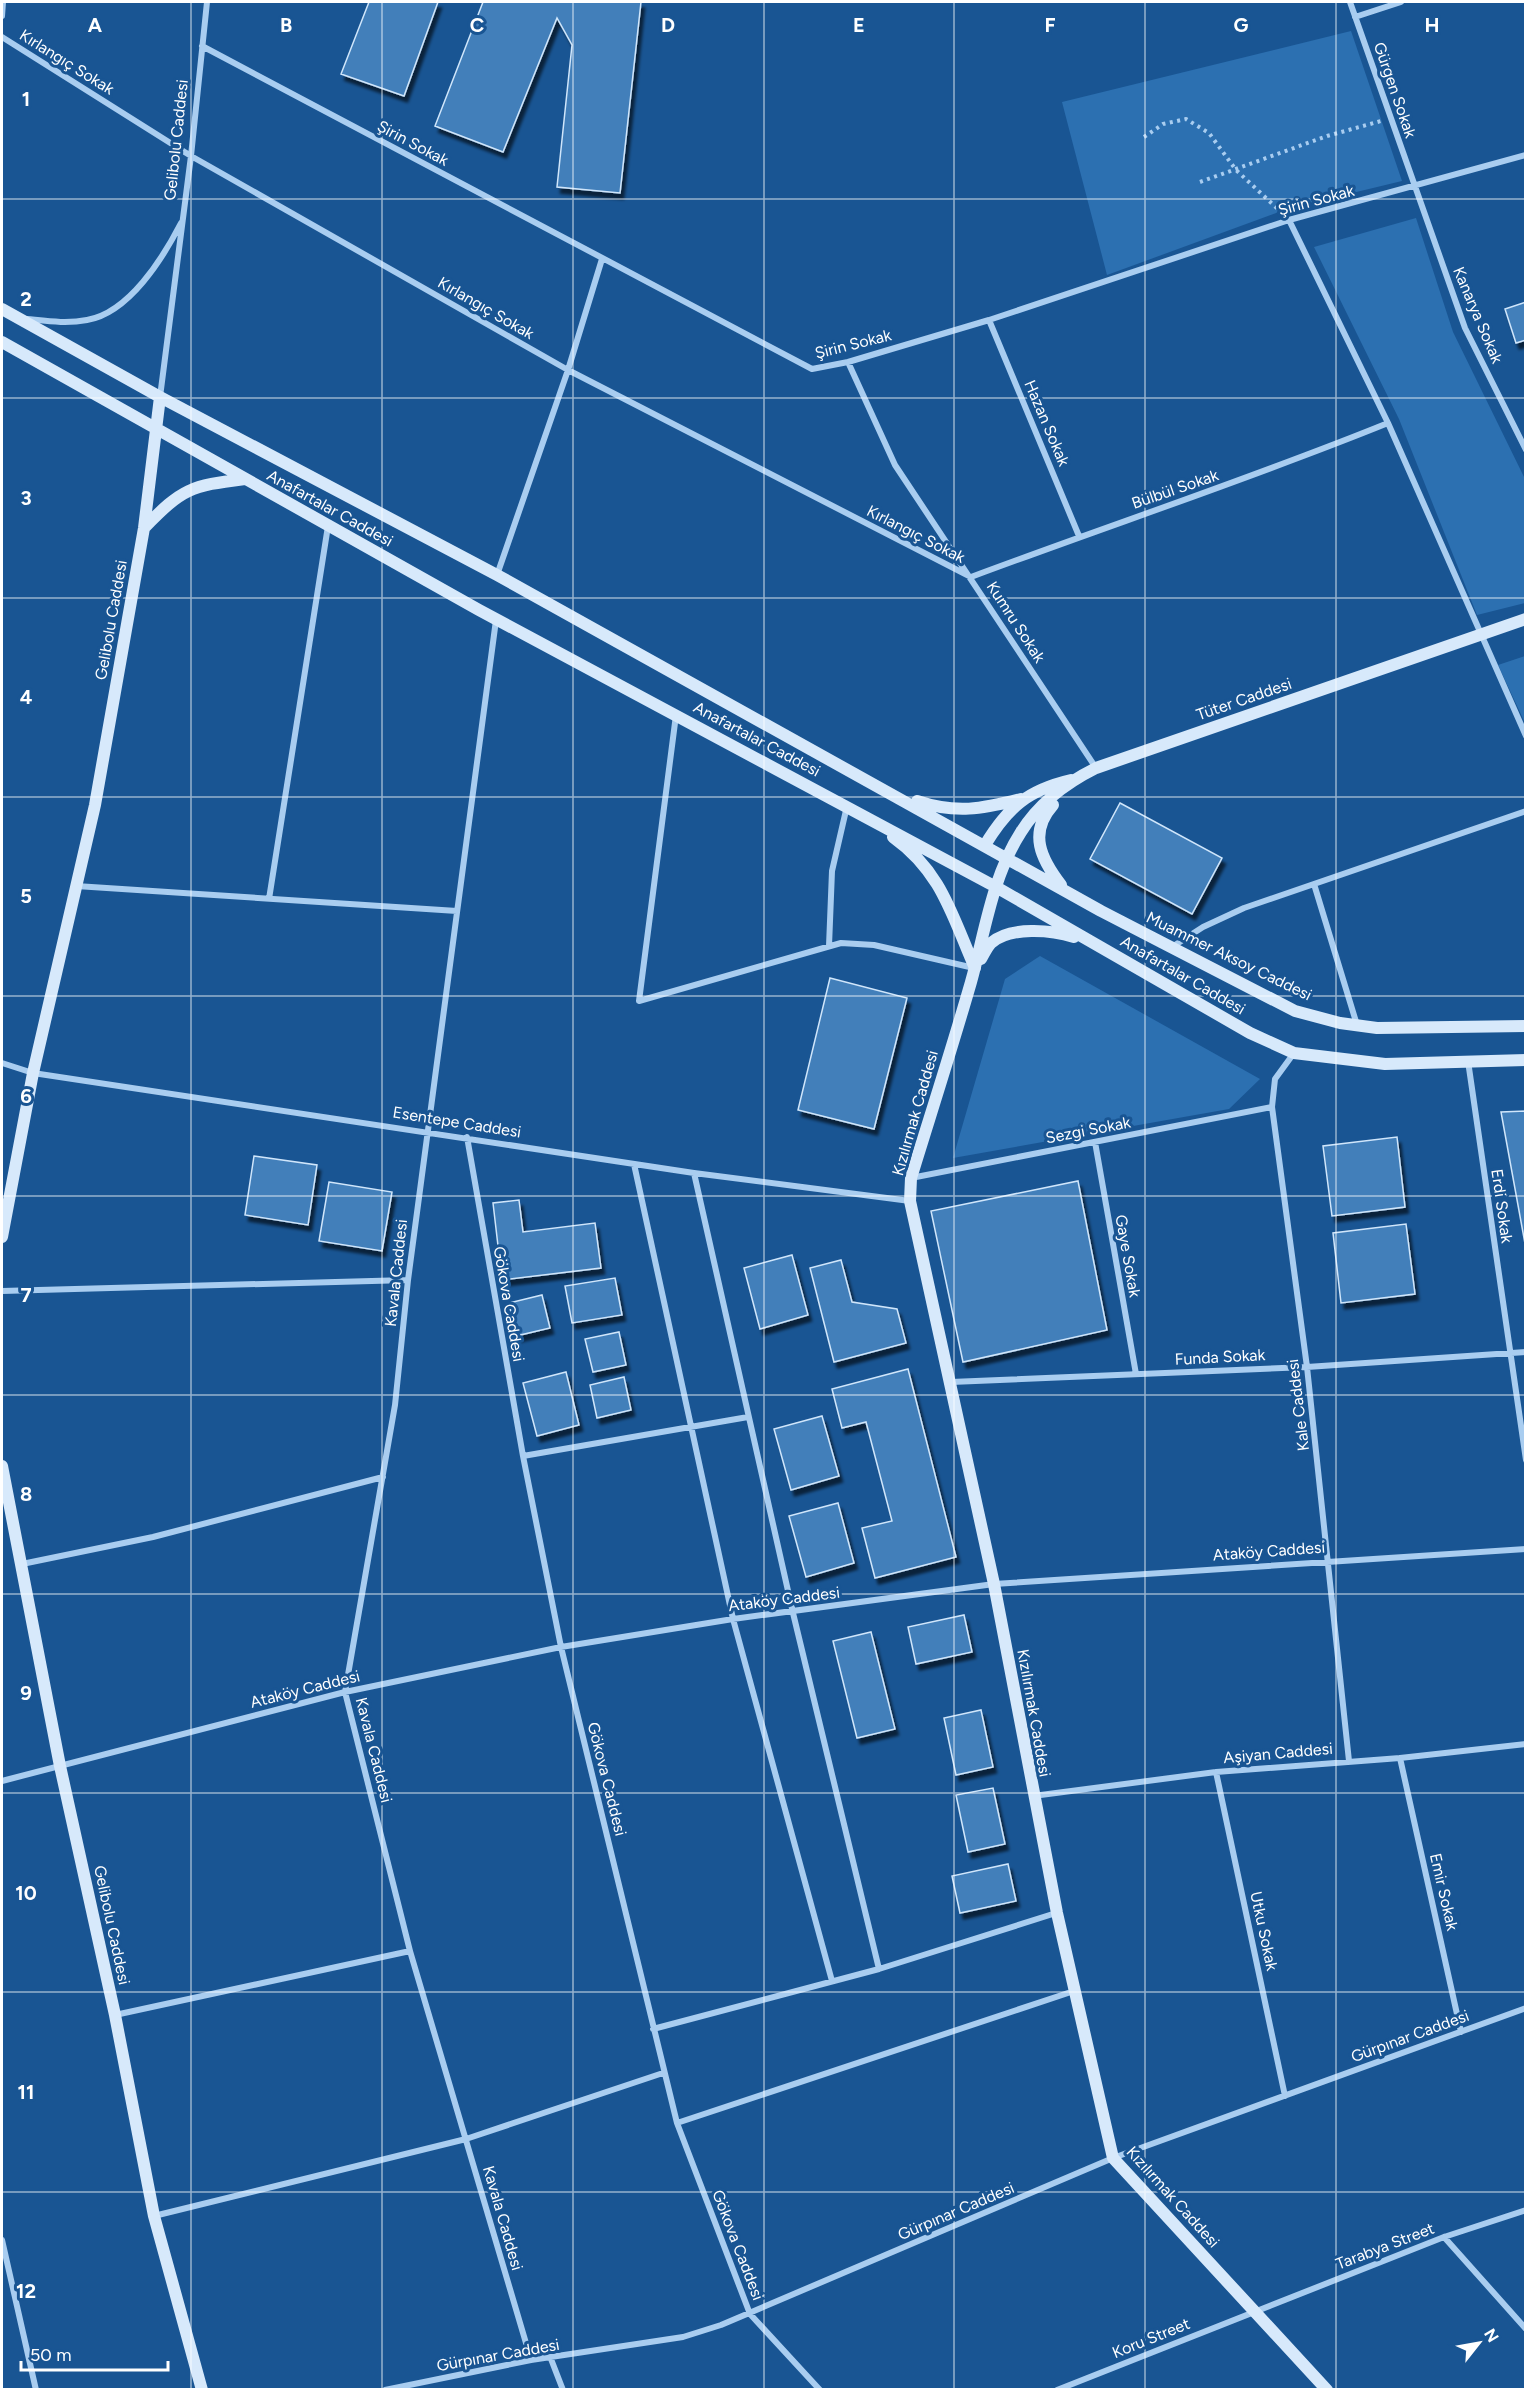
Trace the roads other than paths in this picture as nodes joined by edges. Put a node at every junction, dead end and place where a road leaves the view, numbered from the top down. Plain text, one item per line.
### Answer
1 (3, 2) edge
2 (207, 2) edge
3 (1350, 2) edge
4 (1401, 2) edge
5 (2, 16) edge
6 (1355, 17) junction
7 (2, 37) edge
8 (202, 46) junction
9 (1526, 155) edge
10 (191, 156) junction
11 (1414, 188) junction
12 (183, 220) junction
13 (1289, 220) junction
14 (602, 259) junction
15 (2, 309) edge
16 (16, 317) junction
17 (989, 320) junction
18 (2, 342) edge
19 (848, 362) junction
20 (568, 370) junction
21 (160, 397) junction
22 (1388, 423) junction
23 (156, 429) junction
24 (1526, 450) edge
25 (245, 479) junction
26 (328, 526) junction
27 (144, 528) junction
28 (1079, 536) junction
29 (497, 575) junction
30 (971, 577) junction
31 (1526, 619) edge
32 (496, 620) junction
33 (1480, 633) junction
34 (676, 714) junction
35 (1526, 736) edge
36 (1096, 768) junction
37 (1075, 779) junction
38 (890, 792) junction
39 (1021, 799) junction
40 (847, 806) junction
41 (1526, 811) edge
42 (985, 845) junction
43 (1007, 857) junction
44 (1314, 884) junction
45 (76, 886) junction
46 (996, 887) junction
47 (1066, 891) junction
48 (269, 899) junction
49 (457, 911) junction
50 (1098, 944) junction
51 (829, 946) junction
52 (1172, 947) junction
53 (975, 968) junction
54 (1357, 1026) junction
55 (1526, 1026) edge
56 (1294, 1053) junction
57 (1526, 1060) edge
58 (1468, 1061) junction
59 (2, 1063) edge
60 (33, 1073) junction
61 (1272, 1107) junction
62 (427, 1131) junction
63 (467, 1137) junction
64 (1095, 1142) junction
65 (634, 1164) junction
66 (694, 1173) junction
67 (911, 1178) junction
68 (910, 1201) junction
69 (2, 1237) edge
70 (408, 1280) junction
71 (2, 1291) edge
72 (1526, 1352) edge
73 (1510, 1353) junction
74 (1307, 1367) junction
75 (1136, 1374) junction
76 (951, 1383) junction
77 (748, 1417) junction
78 (691, 1428) junction
79 (523, 1456) junction
80 (1526, 1460) edge
81 (2, 1466) edge
82 (383, 1477) junction
83 (1526, 1549) edge
84 (1329, 1560) junction
85 (22, 1564) junction
86 (994, 1584) junction
87 (793, 1613) junction
88 (733, 1619) junction
89 (561, 1647) junction
90 (345, 1692) junction
91 (1526, 1744) edge
92 (1400, 1758) junction
93 (1350, 1761) junction
94 (60, 1766) junction
95 (1216, 1772) junction
96 (2, 1781) edge
97 (1033, 1796) junction
98 (1057, 1913) junction
99 (410, 1951) junction
100 (879, 1969) junction
101 (832, 1981) junction
102 (1075, 1990) junction
103 (1526, 2008) edge
104 (115, 2015) junction
105 (653, 2029) junction
106 (1461, 2032) junction
107 (663, 2073) junction
108 (1285, 2096) junction
109 (677, 2123) junction
110 (466, 2139) junction
111 (1113, 2158) junction
112 (1526, 2210) edge
113 (154, 2216) junction
114 (1444, 2237) junction
115 (2, 2240) edge
116 (1255, 2311) junction
117 (750, 2314) junction
118 (1526, 2329) edge
119 (551, 2359) junction
120 (531, 2360) junction
121 (1076, 2387) edge
122 (36, 2390) edge
123 (202, 2390) edge
124 (385, 2390) edge
125 (562, 2390) edge
126 (820, 2390) edge
127 (1057, 2390) edge
128 (1328, 2390) edge

1 - 5 street
2 - 8 street, Gelibolu Caddesi
3 - 6 street, Gürgen Sokak
4 - 6 street
6 - 11 street, Gürgen Sokak
7 - 10 street, Kırlangıç Sokak
8 - 10 street, Gelibolu Caddesi
8 - 14 street, Şirin Sokak
9 - 11 street, Şirin Sokak
10 - 12 street, Gelibolu Caddesi
10 - 20 street, Kırlangıç Sokak
11 - 13 street, Şirin Sokak
11 - 24 street, Kanarya Sokak
12 - 16 street
12 - 21 street, Gelibolu Caddesi
13 - 17 street, Şirin Sokak
13 - 22 street
14 - 19 street, Şirin Sokak
14 - 20 street
15 - 16 street, Anafartalar Caddesi
16 - 21 street, Anafartalar Caddesi
17 - 19 street, Şirin Sokak
17 - 28 street, Hazan Sokak
18 - 23 street, Anafartalar Caddesi
19 - 30 street, Kumru Sokak
20 - 29 street
20 - 30 street, Kırlangıç Sokak
21 - 23 street, Gelibolu Caddesi
21 - 29 street, Anafartalar Caddesi
22 - 28 street, Bülbül Sokak
22 - 33 street
23 - 25 street, Anafartalar Caddesi
23 - 27 street, Gelibolu Caddesi
25 - 26 street, Anafartalar Caddesi
25 - 27 street
26 - 32 street, Anafartalar Caddesi
26 - 48 street
27 - 45 street, Gelibolu Caddesi
28 - 30 street, Bülbül Sokak
29 - 38 street, Anafartalar Caddesi
30 - 36 street, Kumru Sokak
31 - 33 street, Tüter Caddesi
32 - 34 street, Anafartalar Caddesi
32 - 49 street, Kavala Caddesi
33 - 35 street
33 - 36 street, Tüter Caddesi
34 - 40 street, Anafartalar Caddesi
34 - 51 street
36 - 37 street, Tüter Caddesi
37 - 39 street
37 - 43 street, Tüter Caddesi
37 - 47 street
38 - 39 street
38 - 42 street, Anafartalar Caddesi
39 - 42 street
40 - 46 street, Anafartalar Caddesi
40 - 51 street
40 - 53 street
41 - 44 street
42 - 43 street, Anafartalar Caddesi
43 - 46 street, Tüter Caddesi
43 - 47 street, Muammer Aksoy Caddesi
44 - 52 street
44 - 54 street
45 - 48 street
45 - 60 street, Gelibolu Caddesi
46 - 50 street, Anafartalar Caddesi
46 - 53 street, Tüter Caddesi
47 - 52 street, Muammer Aksoy Caddesi
48 - 49 street
49 - 62 street, Kavala Caddesi
50 - 53 street
50 - 56 street, Anafartalar Caddesi
51 - 53 street
52 - 54 street, Muammer Aksoy Caddesi
53 - 67 street, Kızılırmak Caddesi
54 - 55 street, Muammer Aksoy Caddesi
56 - 58 street, Anafartalar Caddesi
56 - 61 street, Kale Caddesi
57 - 58 street, Anafartalar Caddesi
58 - 73 street, Erdi Sokak
59 - 60 street, Esentepe Caddesi
60 - 62 street, Esentepe Caddesi
60 - 69 street, Gelibolu Caddesi
61 - 64 street, Sezgi Sokak
61 - 74 street, Kale Caddesi
62 - 63 street, Esentepe Caddesi
62 - 70 street, Kavala Caddesi
63 - 65 street, Esentepe Caddesi
63 - 79 street, Gökova Caddesi
64 - 67 street, Sezgi Sokak
64 - 75 street, Gaye Sokak
65 - 66 street, Esentepe Caddesi
65 - 78 street
66 - 68 street, Esentepe Caddesi
66 - 77 street
67 - 68 street, Kızılırmak Caddesi
68 - 76 street, Kızılırmak Caddesi
70 - 71 street
70 - 82 street, Kavala Caddesi
72 - 73 street, Funda Sokak
73 - 74 street, Funda Sokak
73 - 80 street, Erdi Sokak
74 - 75 street, Funda Sokak
74 - 84 street, Kale Caddesi
75 - 76 street, Funda Sokak
76 - 86 street, Kızılırmak Caddesi
77 - 78 street
77 - 87 street
78 - 79 street
78 - 88 street
79 - 89 street, Gökova Caddesi
81 - 85 street, Gelibolu Caddesi
82 - 85 street
82 - 90 street, Kavala Caddesi
83 - 84 street, Ataköy Caddesi
84 - 86 street, Ataköy Caddesi
84 - 93 street, Kale Caddesi
85 - 94 street, Gelibolu Caddesi
86 - 87 street, Ataköy Caddesi
86 - 97 street, Kızılırmak Caddesi
87 - 88 street, Ataköy Caddesi
87 - 100 street
88 - 89 street, Ataköy Caddesi
88 - 101 street
89 - 90 street, Ataköy Caddesi
89 - 105 street, Gökova Caddesi
90 - 94 street, Ataköy Caddesi
90 - 99 street, Kavala Caddesi
91 - 92 street, Aşiyan Caddesi
92 - 93 street, Aşiyan Caddesi
92 - 106 street, Emir Sokak
93 - 95 street, Aşiyan Caddesi
94 - 96 street, Ataköy Caddesi
94 - 104 street, Gelibolu Caddesi
95 - 97 street, Aşiyan Caddesi
95 - 108 street, Utku Sokak
97 - 98 street, Kızılırmak Caddesi
98 - 100 street
98 - 102 street, Kızılırmak Caddesi
99 - 104 street
99 - 110 street, Kavala Caddesi
100 - 101 street
101 - 105 street
102 - 109 street
102 - 111 street, Kızılırmak Caddesi
103 - 106 street, Gürpınar Caddesi
104 - 113 street, Gelibolu Caddesi
105 - 107 street, Gökova Caddesi
106 - 108 street, Gürpınar Caddesi
107 - 109 street, Gökova Caddesi
107 - 110 street
108 - 111 street, Gürpınar Caddesi
109 - 117 street, Gökova Caddesi
110 - 113 street
110 - 120 street, Kavala Caddesi
111 - 116 street, Kızılırmak Caddesi
111 - 117 street, Gürpınar Caddesi
112 - 114 street, Tarabya Street
113 - 123 street, Gelibolu Caddesi
114 - 116 street, Tarabya Street
114 - 118 street
115 - 122 street
116 - 121 street, Koru Street
116 - 128 street, Kızılırmak Caddesi
117 - 119 street, Gürpınar Caddesi
117 - 126 street, Gökova Caddesi
119 - 120 street, Gürpınar Caddesi
119 - 125 street
120 - 124 street, Gürpınar Caddesi
121 - 127 street, Koru Street

